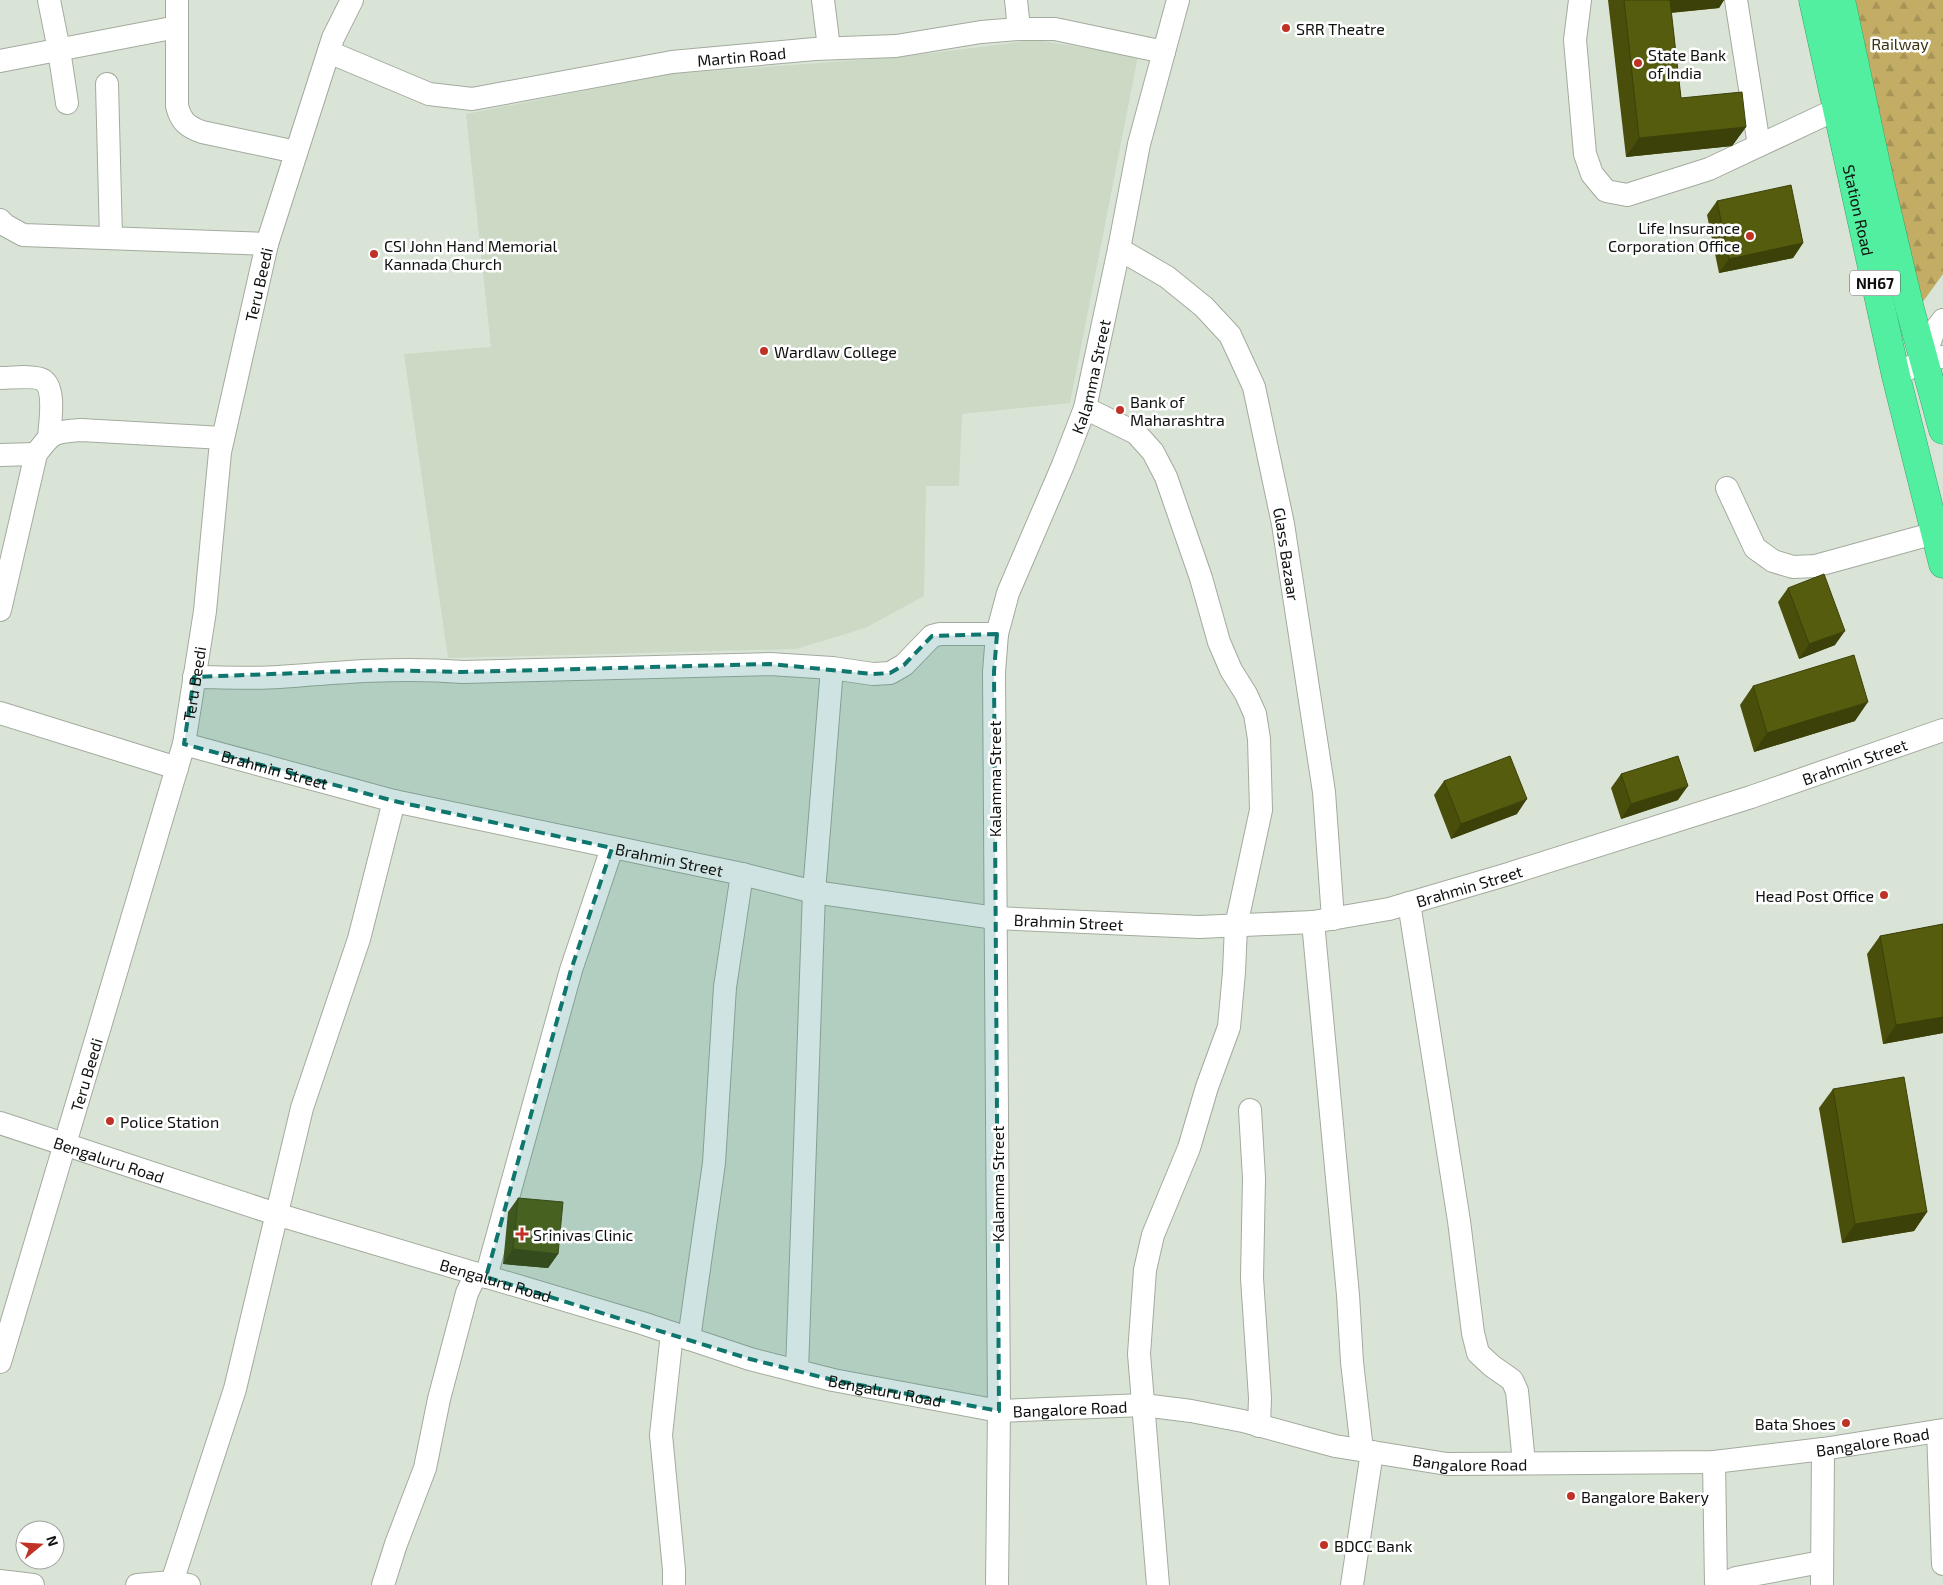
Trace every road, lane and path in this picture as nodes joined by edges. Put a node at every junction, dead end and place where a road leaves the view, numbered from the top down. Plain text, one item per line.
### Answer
1 (49, 0) edge
2 (177, 0) edge
3 (352, 0) edge
4 (823, 0) edge
5 (1016, 0) edge
6 (1178, 0) edge
7 (1580, 0) edge
8 (1736, 0) edge
9 (1813, 0) edge
10 (1841, 0) edge
11 (177, 27) junction
12 (1019, 29) junction
13 (830, 48) junction
14 (59, 50) junction
15 (329, 52) junction
16 (1164, 52) junction
17 (0, 61) edge
18 (107, 84) dead end
19 (67, 103) dead end
20 (1837, 109) junction
21 (1759, 145) junction
22 (296, 152) junction
23 (0, 220) edge
24 (111, 238) junction
25 (266, 244) junction
26 (1119, 249) junction
27 (1943, 320) edge
28 (1934, 358) edge
29 (1896, 376) junction
30 (0, 378) edge
31 (1085, 408) junction
32 (1943, 430) edge
33 (49, 437) junction
34 (223, 438) junction
35 (36, 454) junction
36 (0, 455) edge
37 (1727, 488) dead end
38 (1935, 533) junction
39 (1943, 564) edge
40 (0, 606) edge
41 (997, 634) junction
42 (832, 668) junction
43 (194, 677) junction
44 (0, 713) edge
45 (1943, 730) edge
46 (184, 744) junction
47 (177, 768) junction
48 (394, 802) junction
49 (612, 848) junction
50 (742, 874) junction
51 (814, 892) junction
52 (1409, 903) junction
53 (995, 918) junction
54 (1323, 921) junction
55 (1236, 926) junction
56 (1250, 1110) dead end
57 (0, 1123) edge
58 (66, 1144) junction
59 (276, 1214) junction
60 (481, 1275) junction
61 (681, 1336) junction
62 (0, 1362) edge
63 (797, 1371) junction
64 (1143, 1405) junction
65 (999, 1411) junction
66 (1259, 1426) junction
67 (1940, 1430) edge
68 (1823, 1448) junction
69 (1367, 1451) junction
70 (1714, 1462) junction
71 (1524, 1463) junction
72 (1821, 1562) junction
73 (1943, 1564) edge
74 (0, 1581) edge
75 (177, 1584) edge
76 (33, 1585) edge
77 (137, 1585) edge
78 (383, 1585) edge
79 (674, 1585) edge
80 (997, 1585) edge
81 (1158, 1585) edge
82 (1352, 1585) edge
83 (1716, 1585) edge
84 (1721, 1585) edge
85 (1822, 1585) edge

1 - 14 street
2 - 11 street
3 - 15 street, Teru Beedi
4 - 13 street
5 - 12 street
6 - 16 street, Kalamma Street
7 - 21 street
8 - 21 street
9 - 20 highway, Station Road / NH67
10 - 28 highway, Station Road / NH67
11 - 14 street
11 - 22 street
12 - 13 street, Martin Road
12 - 16 street, Martin Road
13 - 15 street, Martin Road
14 - 17 street
14 - 19 street
15 - 22 street, Teru Beedi
16 - 26 street, Kalamma Street
18 - 24 street
20 - 21 street
20 - 29 highway, Station Road / NH67
22 - 25 street, Teru Beedi
23 - 24 street
24 - 25 street
25 - 34 street, Teru Beedi
26 - 31 street, Kalamma Street
26 - 54 street, Glass Bazaar
27 - 28 street
28 - 29 street
28 - 32 highway, NH67
29 - 38 highway, Station Road / NH67
30 - 33 street
31 - 41 street, Kalamma Street
31 - 55 street
33 - 34 street
33 - 35 street
34 - 43 street, Teru Beedi
35 - 36 street
35 - 40 street
37 - 38 street
38 - 39 highway, Station Road / NH67
41 - 42 street
41 - 53 street, Kalamma Street
42 - 43 street
42 - 51 street
43 - 46 street, Teru Beedi
44 - 47 street
45 - 52 street, Brahmin Street
46 - 47 street, Teru Beedi
46 - 48 street, Brahmin Street
47 - 58 street, Teru Beedi
48 - 49 street, Brahmin Street
48 - 59 street
49 - 50 street, Brahmin Street
49 - 60 street
50 - 51 street, Brahmin Street
50 - 61 street
51 - 53 street, Brahmin Street
51 - 63 street
52 - 54 street, Brahmin Street
52 - 71 street
53 - 55 street, Brahmin Street
53 - 65 street, Kalamma Street
54 - 55 street, Brahmin Street
54 - 69 street, Glass Bazaar
55 - 64 street
56 - 66 street
57 - 58 street, Bengaluru Road
58 - 59 street, Bengaluru Road
58 - 62 street, Teru Beedi
59 - 60 street, Bengaluru Road
59 - 75 street
60 - 61 street, Bengaluru Road
60 - 78 street
61 - 63 street, Bengaluru Road
61 - 79 street
63 - 65 street, Bengaluru Road
64 - 65 street, Bangalore Road
64 - 66 street, Bangalore Road
64 - 81 street
65 - 80 street, Kalamma Street
66 - 69 street, Bangalore Road
67 - 68 street, Bangalore Road
67 - 73 street
68 - 70 street, Bangalore Road
68 - 72 street
69 - 71 street, Bangalore Road
69 - 82 street, Glass Bazaar
70 - 71 street, Bangalore Road
70 - 83 street
72 - 84 street
72 - 85 street
74 - 76 street
75 - 77 street

